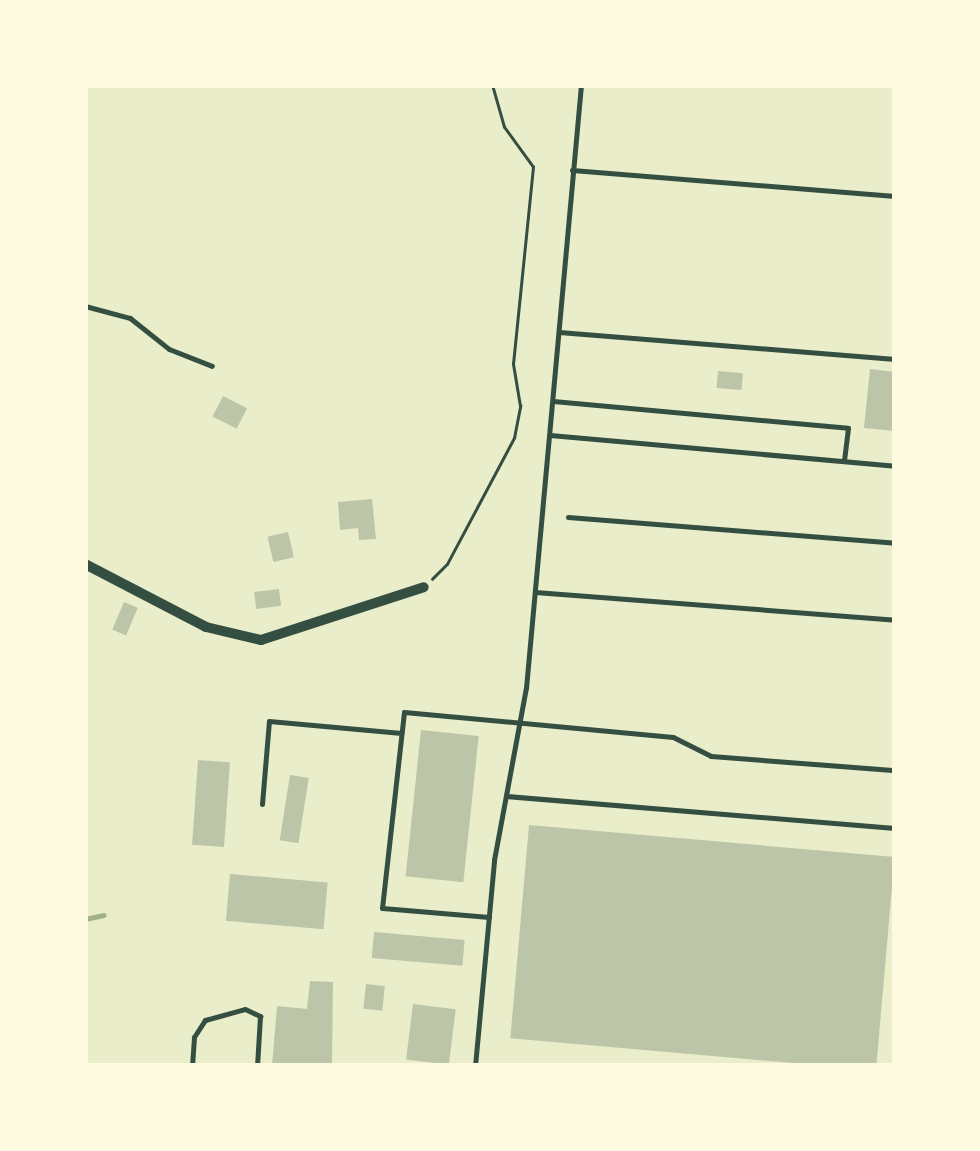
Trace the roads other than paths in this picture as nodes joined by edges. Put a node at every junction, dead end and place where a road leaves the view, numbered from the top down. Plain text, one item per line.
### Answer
1 (582, 85) edge
2 (572, 170) junction
3 (895, 196) edge
4 (85, 306) edge
5 (559, 332) junction
6 (895, 359) edge
7 (212, 366) dead end
8 (553, 401) junction
9 (550, 435) junction
10 (844, 461) junction
11 (895, 466) edge
12 (568, 517) dead end
13 (895, 543) edge
14 (85, 564) edge
15 (424, 587) road end
16 (535, 592) junction
17 (895, 620) edge
18 (519, 723) junction
19 (401, 734) junction
20 (895, 770) edge
21 (506, 796) junction
22 (262, 804) dead end
23 (895, 828) edge
24 (489, 918) junction
25 (192, 1066) edge
26 (257, 1066) edge
27 (476, 1066) edge

1 - 2 lane
2 - 3 lane
2 - 5 lane
4 - 7 lane
5 - 6 lane
5 - 8 lane
8 - 9 lane
8 - 10 lane
9 - 10 lane
9 - 16 lane
10 - 11 lane
12 - 13 lane
14 - 15 street
16 - 17 lane
16 - 18 lane
18 - 19 lane
18 - 20 lane
18 - 21 lane
19 - 22 lane
19 - 24 lane
21 - 23 lane
21 - 24 lane
24 - 27 lane
25 - 26 lane

